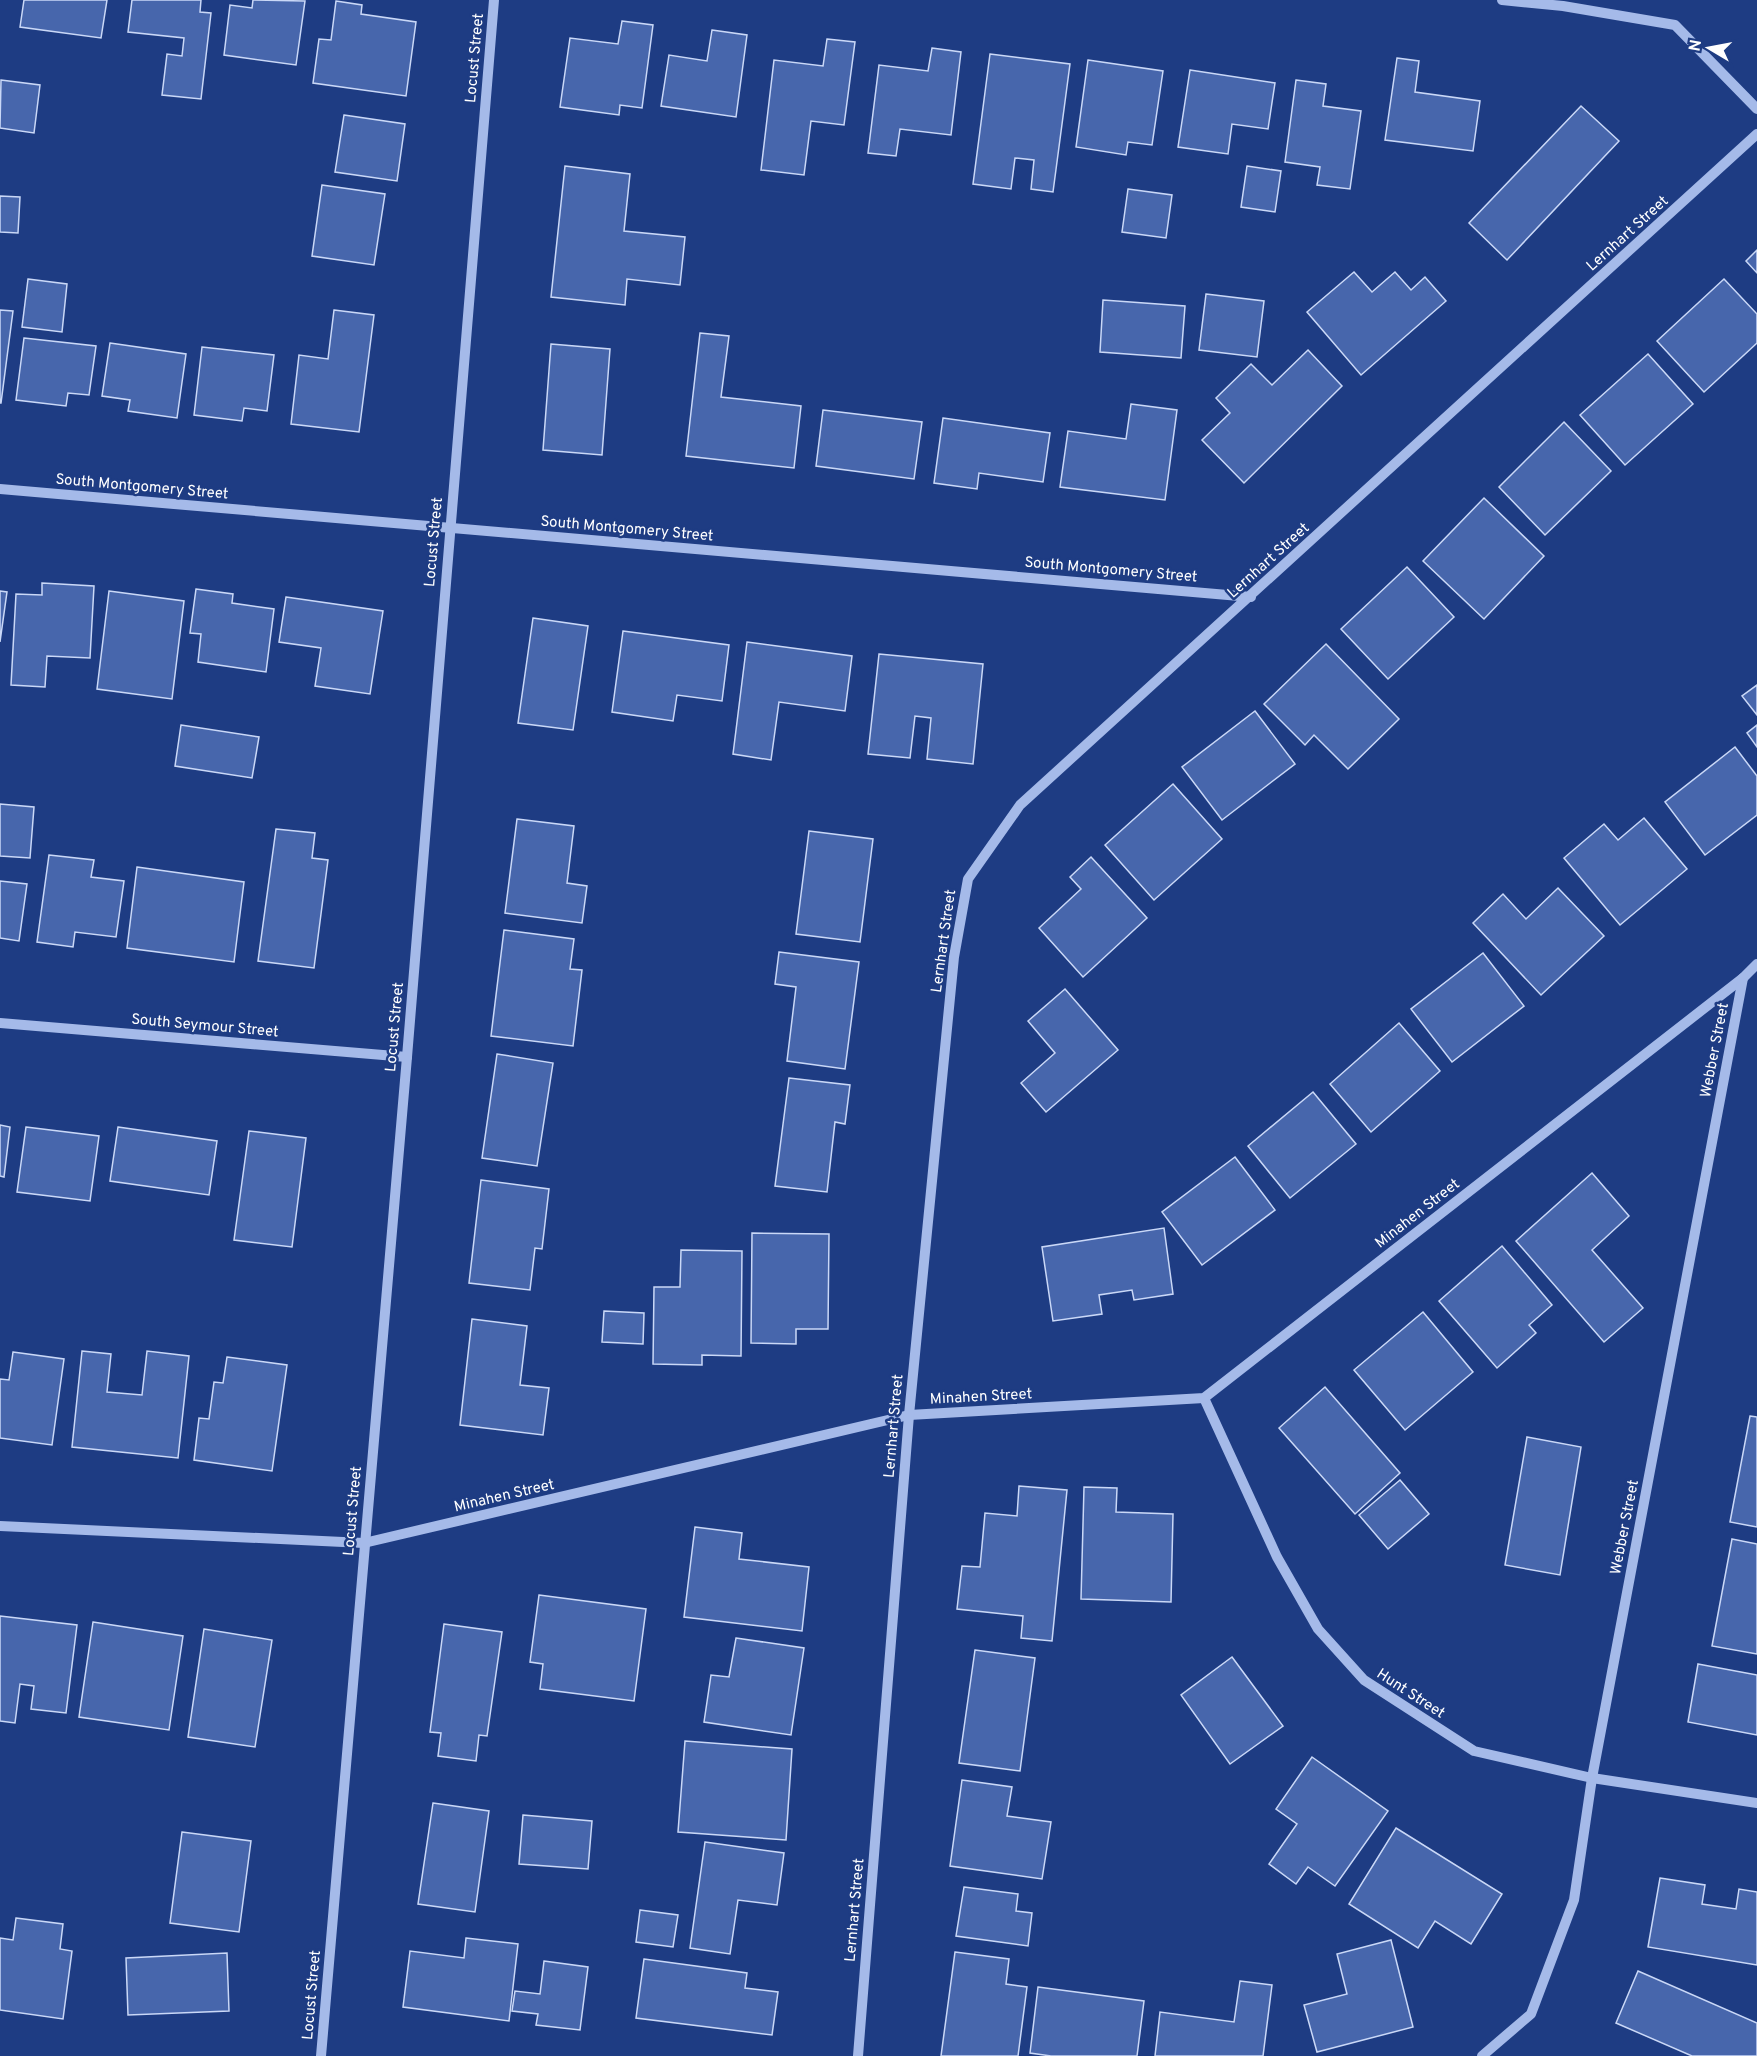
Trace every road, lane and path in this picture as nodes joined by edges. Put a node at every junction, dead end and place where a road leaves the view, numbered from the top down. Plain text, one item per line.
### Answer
1 (494, 0) edge
2 (1502, 0) edge
3 (1563, 3) edge
4 (1757, 109) edge
5 (1757, 134) edge
6 (0, 489) edge
7 (449, 527) junction
8 (1251, 597) junction
9 (1757, 964) edge
10 (1743, 978) junction
11 (0, 1023) edge
12 (407, 1057) junction
13 (1204, 1398) junction
14 (909, 1415) junction
15 (0, 1526) edge
16 (364, 1543) junction
17 (1592, 1778) junction
18 (1757, 1803) edge
19 (321, 2056) edge
20 (858, 2056) edge
21 (1482, 2056) edge

1 - 7 street, Locust Street
2 - 3 street
3 - 4 street
5 - 8 street, Lernhart Street
6 - 7 street, South Montgomery Street
7 - 8 street, South Montgomery Street
7 - 12 street, Locust Street
8 - 14 street, Lernhart Street
9 - 10 street, Minahen Street
10 - 13 street, Minahen Street
10 - 17 street, Webber Street
11 - 12 street, South Seymour Street
12 - 16 street, Locust Street
13 - 14 street, Minahen Street
13 - 17 street, Hunt Street
14 - 16 street, Minahen Street
14 - 20 street, Lernhart Street
15 - 16 street, Minahen Street
16 - 19 street, Locust Street
17 - 18 street, Hunt Street
17 - 21 street, Webber Street

